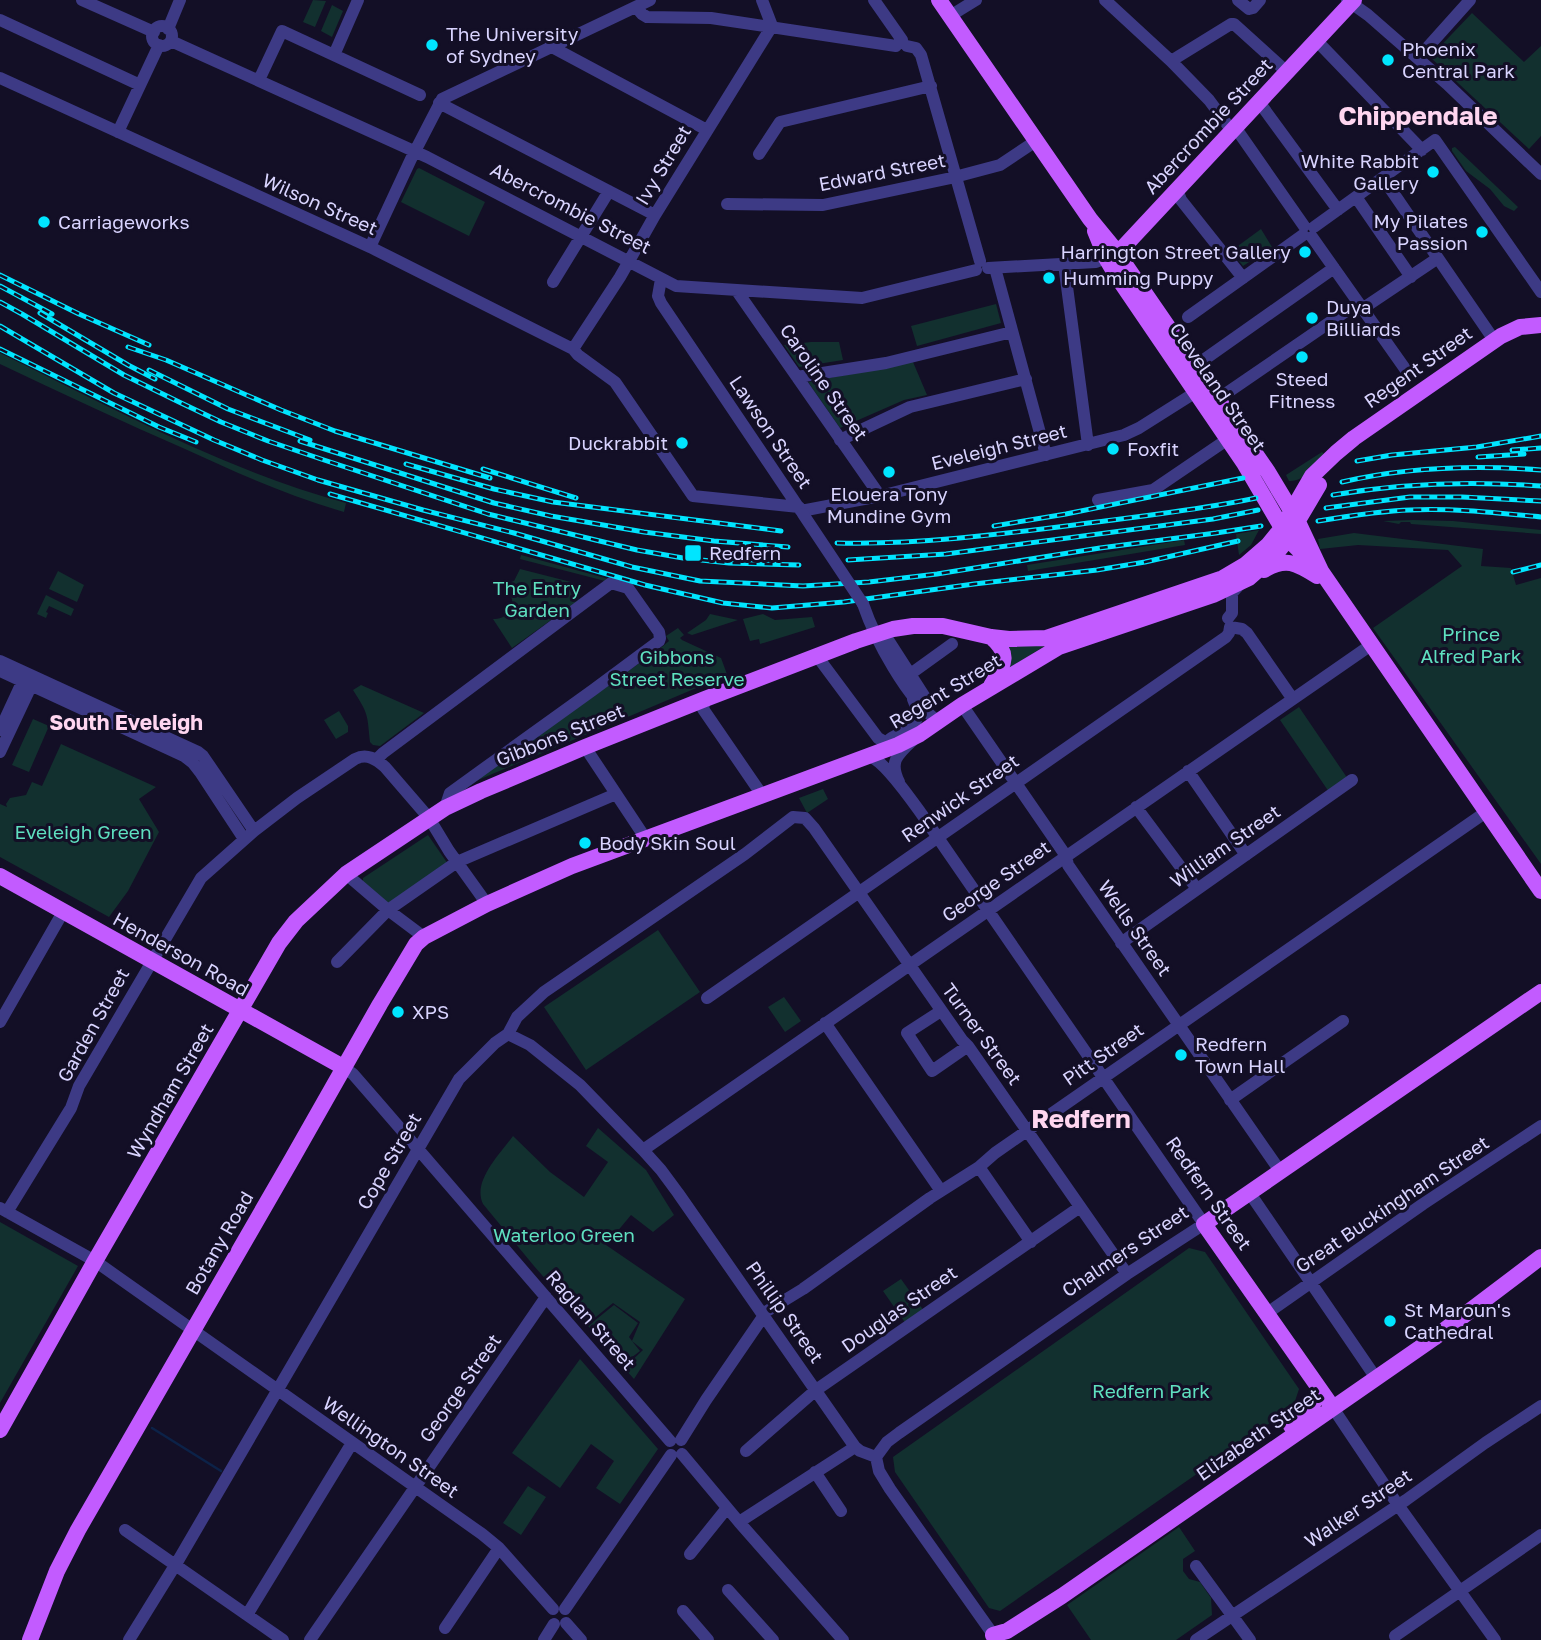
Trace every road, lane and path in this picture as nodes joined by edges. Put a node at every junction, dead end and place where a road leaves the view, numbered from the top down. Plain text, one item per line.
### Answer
1 (82, 0) edge
2 (180, 0) edge
3 (358, 0) edge
4 (650, 0) edge
5 (762, 0) edge
6 (874, 0) edge
7 (939, 0) edge
8 (976, 0) edge
9 (1105, 0) edge
10 (1238, 0) edge
11 (1351, 1) edge
12 (1462, 3) edge
13 (1256, 4) edge
14 (636, 7) junction
15 (950, 16) junction
16 (0, 20) edge
17 (772, 26) junction
18 (166, 38) junction
19 (1316, 40) junction
20 (901, 44) junction
21 (550, 47) junction
22 (334, 55) junction
23 (1418, 58) junction
24 (1171, 61) junction
25 (1287, 72) junction
26 (0, 78) edge
27 (259, 80) junction
28 (140, 85) junction
29 (931, 86) junction
30 (420, 95) dead end
31 (1209, 100) junction
32 (1259, 102) junction
33 (439, 103) junction
34 (1237, 125) junction
35 (707, 130) junction
36 (118, 132) junction
37 (1036, 141) junction
38 (1422, 150) junction
39 (415, 152) junction
40 (759, 154) dead end
41 (1541, 174) edge
42 (956, 177) junction
43 (1382, 178) junction
44 (1177, 189) junction
45 (609, 191) junction
46 (1356, 197) junction
47 (727, 204) dead end
48 (1338, 210) junction
49 (654, 215) junction
50 (1308, 231) junction
51 (582, 236) junction
52 (370, 247) junction
53 (1112, 255) junction
54 (1438, 258) junction
55 (629, 261) junction
56 (1064, 264) junction
57 (985, 267) junction
58 (1334, 268) junction
59 (1411, 276) junction
60 (1243, 278) junction
61 (661, 279) junction
62 (553, 282) dead end
63 (737, 291) junction
64 (1541, 292) edge
65 (1360, 306) junction
66 (1188, 317) dead end
67 (1541, 326) edge
68 (1012, 332) junction
69 (1494, 340) junction
70 (573, 349) junction
71 (1195, 366) junction
72 (1408, 373) dead end
73 (797, 377) junction
74 (1026, 379) junction
75 (1196, 392) junction
76 (1218, 399) junction
77 (1228, 439) junction
78 (841, 440) junction
79 (1088, 445) junction
80 (1046, 455) junction
81 (1328, 461) junction
82 (1268, 472) junction
83 (1312, 476) junction
84 (880, 496) junction
85 (1265, 498) junction
86 (1098, 500) dead end
87 (801, 510) junction
88 (1295, 517) junction
89 (1285, 533) junction
90 (1321, 571) junction
91 (1246, 575) junction
92 (1332, 588) junction
93 (1213, 595) junction
94 (1229, 622) junction
95 (879, 633) junction
96 (991, 637) junction
97 (953, 644) dead end
98 (1371, 645) junction
99 (817, 656) junction
100 (0, 661) edge
101 (0, 671) edge
102 (909, 675) junction
103 (29, 679) junction
104 (989, 689) junction
105 (911, 692) junction
106 (1292, 698) junction
107 (705, 699) junction
108 (962, 705) junction
109 (938, 721) junction
110 (0, 730) edge
111 (920, 734) junction
112 (584, 747) junction
113 (878, 750) junction
114 (0, 752) edge
115 (376, 760) junction
116 (1188, 771) junction
117 (1352, 780) dead end
118 (1015, 783) junction
119 (904, 789) junction
120 (616, 794) junction
121 (762, 794) junction
122 (1136, 807) junction
123 (445, 808) junction
124 (1486, 812) junction
125 (429, 818) junction
126 (805, 818) joint
127 (249, 835) junction
128 (938, 838) junction
129 (646, 839) junction
130 (1246, 855) junction
131 (1066, 856) junction
132 (457, 862) junction
133 (346, 874) junction
134 (0, 876) edge
135 (1197, 888) junction
136 (1541, 891) edge
137 (859, 893) junction
138 (487, 904) junction
139 (388, 910) junction
140 (989, 911) junction
141 (63, 912) junction
142 (424, 937) junction
143 (1121, 943) junction
144 (152, 960) junction
145 (337, 962) dead end
146 (909, 966) junction
147 (1541, 992) edge
148 (707, 998) dead end
149 (241, 1011) junction
150 (941, 1011) junction
151 (1343, 1021) dead end
152 (0, 1022) edge
153 (825, 1024) junction
154 (1178, 1025) junction
155 (508, 1034) junction
156 (968, 1046) junction
157 (343, 1067) junction
158 (1104, 1077) junction
159 (1230, 1100) junction
160 (1541, 1126) edge
161 (1028, 1131) junction
162 (418, 1150) junction
163 (643, 1150) junction
164 (979, 1167) junction
165 (1280, 1171) junction
166 (941, 1191) junction
167 (1249, 1192) junction
168 (1080, 1207) junction
169 (4, 1210) edge
170 (1204, 1224) junction
171 (1031, 1241) junction
172 (95, 1261) junction
173 (1537, 1265) edge
174 (1127, 1273) junction
175 (1311, 1283) junction
176 (546, 1297) junction
177 (1266, 1314) junction
178 (764, 1315) junction
179 (193, 1330) junction
180 (1376, 1378) junction
181 (277, 1390) junction
182 (816, 1390) junction
183 (1320, 1390) junction
184 (1541, 1406) edge
185 (1333, 1408) junction
186 (0, 1430) edge
187 (352, 1443) junction
188 (855, 1447) junction
189 (676, 1448) junction
190 (746, 1451) dead end
191 (876, 1457) junction
192 (815, 1472) junction
193 (415, 1487) junction
194 (1398, 1505) junction
195 (727, 1507) junction
196 (841, 1511) dead end
197 (739, 1522) junction
198 (125, 1530) dead end
199 (1541, 1535) edge
200 (499, 1548) junction
201 (690, 1554) dead end
202 (174, 1565) junction
203 (1195, 1566) dead end
204 (729, 1590) dead end
205 (1461, 1591) junction
206 (559, 1609) junction
207 (683, 1611) dead end
208 (1035, 1613) junction
209 (247, 1615) junction
210 (1232, 1615) junction
211 (560, 1624) junction
212 (446, 1628) dead end
213 (1395, 1636) dead end
214 (992, 1638) edge
215 (30, 1640) edge
216 (129, 1640) edge
217 (283, 1640) edge
218 (310, 1640) edge
219 (544, 1640) edge
220 (581, 1640) edge
221 (708, 1640) edge
222 (773, 1640) edge
223 (843, 1640) edge
224 (1014, 1640) edge
225 (1196, 1640) edge
226 (1250, 1640) edge
227 (1495, 1640) edge

1 - 18 street
2 - 18 street
3 - 22 street
4 - 14 street
5 - 17 street
6 - 20 street
7 - 15 main road, Cleveland Street
8 - 15 street
9 - 24 street
10 - 13 street
11 - 19 main road, Abercrombie Street
11 - 23 street
12 - 23 street
14 - 17 street
14 - 21 street
15 - 37 main road, Cleveland Street
16 - 28 street
17 - 20 street
17 - 35 street, Ivy Street
18 - 27 street, Abercrombie Street
18 - 28 street
19 - 25 main road, Abercrombie Street
19 - 38 street
20 - 29 street
21 - 33 street
21 - 35 street
22 - 27 street
22 - 30 street
23 - 41 street
24 - 25 street
24 - 31 street
25 - 32 main road, Abercrombie Street
26 - 36 street, Wilson Street
27 - 39 street, Abercrombie Street
28 - 36 street
29 - 40 street
29 - 42 street
31 - 34 street
31 - 34 street
32 - 34 main road, Abercrombie Street
32 - 48 street
33 - 39 street
33 - 45 street
34 - 44 main road, Abercrombie Street
34 - 50 street
35 - 49 street, Ivy Street
36 - 52 street, Wilson Street
37 - 42 street, Edward Street
37 - 53 main road, Cleveland Street
38 - 43 street
38 - 64 street
39 - 51 street, Abercrombie Street
39 - 52 street
42 - 47 street, Edward Street
42 - 57 street
43 - 46 street
43 - 54 street
44 - 53 main road, Abercrombie Street
44 - 60 street
45 - 49 street
45 - 51 street
46 - 48 street
46 - 59 street
48 - 50 street
49 - 55 street, Ivy Street
50 - 58 street
50 - 60 street
51 - 55 street, Abercrombie Street
51 - 62 street
52 - 70 street, Wilson Street
53 - 56 street, Abercrombie Street
53 - 71 main road, Cleveland Street
53 - 75 main road, Cleveland Street
54 - 59 street
54 - 69 street
55 - 61 street, Abercrombie Street
55 - 70 street, Ivy Street
56 - 57 street, Abercrombie Street
56 - 79 street
57 - 63 street, Abercrombie Street
57 - 68 street
58 - 65 street
58 - 71 street
59 - 65 street
60 - 66 street
61 - 63 street, Abercrombie Street
61 - 87 street, Lawson Street
63 - 73 street, Caroline Street
65 - 72 street
65 - 76 street
67 - 69 main road, Regent Street
68 - 73 street
68 - 74 street
69 - 81 main road, Regent Street
70 - 87 street, Wilson Street
71 - 76 main road, Cleveland Street
73 - 78 street, Caroline Street
74 - 78 street
74 - 80 street
75 - 77 main road, Cleveland Street
75 - 79 street, Eveleigh Street
76 - 82 main road, Cleveland Street
77 - 85 main road, Cleveland Street
77 - 86 street
78 - 84 street, Caroline Street
79 - 80 street, Eveleigh Street
80 - 84 street, Eveleigh Street
81 - 83 main road, Regent Street
81 - 88 main road, Regent Street
82 - 83 main road
82 - 88 main road, Cleveland Street
83 - 88 main road, Regent Street
84 - 87 street, Eveleigh Street
85 - 89 main road, Cleveland Street
85 - 91 main road
87 - 95 street, Lawson Street, bridge
88 - 89 main road, Regent Street
88 - 90 main road, Cleveland Street
89 - 90 main road, Cleveland Street
89 - 91 main road, Regent Street
90 - 92 main road, Cleveland Street
91 - 92 main road
91 - 93 main road, Regent Street
91 - 94 street
91 - 96 main road, Regent Street
92 - 98 main road, Cleveland Street
93 - 94 street
93 - 104 main road, Regent Street
94 - 106 street
94 - 118 street, Renwick Street
95 - 96 main road, Gibbons Street
95 - 99 main road, Gibbons Street
95 - 102 street
95 - 105 street
96 - 104 main road
97 - 102 street
98 - 106 street, George Street
98 - 124 main road, Cleveland Street
99 - 107 main road, Gibbons Street
99 - 113 street, Redfern Street
100 - 103 street
101 - 103 street
102 - 109 street
103 - 110 street
103 - 114 street
103 - 127 street
104 - 108 main road, Regent Street
105 - 109 street
105 - 113 street
106 - 116 street, George Street
107 - 112 main road, Gibbons Street
107 - 121 street
108 - 109 main road, Regent Street
108 - 118 street, Wells Street
109 - 111 main road, Regent Street
111 - 113 main road, Regent Street
111 - 119 street
112 - 120 street
112 - 123 main road, Gibbons Street
113 - 119 street, Redfern Street
113 - 121 main road, Regent Street
115 - 123 street
115 - 125 street
115 - 127 street, Garden Street
116 - 122 street, George Street
116 - 130 street
117 - 130 street, William Street
118 - 128 street, Renwick Street
118 - 131 street, Wells Street
119 - 128 street, Redfern Street
120 - 129 street
120 - 132 street
121 - 129 main road, Regent Street
122 - 131 street, George Street
122 - 135 street
123 - 125 main road, Gibbons Street
124 - 136 main road, Cleveland Street
124 - 154 street, Pitt Street
125 - 132 street
125 - 133 main road, Wyndham Street
126 - 137 street, Turner Street
126 - 155 street, Cope Street
127 - 144 street, Garden Street
128 - 137 street, Renwick Street
128 - 140 street, Redfern Street
129 - 138 main road, Regent Street
130 - 135 street, William Street
131 - 140 street, George Street
131 - 143 street, Wells Street
132 - 138 street
132 - 139 street
133 - 139 street
133 - 149 main road, Wyndham Street
134 - 141 main road, Henderson Road
135 - 143 street, William Street
137 - 146 street, Turner Street
137 - 148 street, Renwick Street
138 - 142 main road, Botany Road
139 - 142 street
139 - 145 street
140 - 146 street, George Street
140 - 158 street, Redfern Street
141 - 144 main road, Henderson Road
141 - 152 street
142 - 157 main road, Botany Road
143 - 154 street, Wells Street
144 - 149 main road, Henderson Road
144 - 169 street, Garden Street
146 - 150 street, Turner Street
146 - 153 street, George Street
147 - 165 main road, Chalmers Street
149 - 157 main road, Henderson Road
149 - 172 main road, Wyndham Street
150 - 156 street, Turner Street
150 - 156 street
151 - 159 street
153 - 163 street, George Street
153 - 166 street
154 - 158 street, Pitt Street
154 - 159 street, Wells Street
155 - 162 street, Cope Street
155 - 163 street, Phillip Street
156 - 161 street, Turner Street
157 - 162 street, Raglan Street
157 - 179 main road, Botany Road
158 - 161 street, Pitt Street
158 - 170 street, Redfern Street
159 - 165 street, Wells Street
160 - 175 street, Great Buckingham Street
161 - 164 street, Pitt Street
161 - 168 street, Turner Street
162 - 176 street, Raglan Street
162 - 181 street, Cope Street
163 - 178 street, Phillip Street
164 - 166 street, Pitt Street
164 - 171 street
165 - 167 main road, Chalmers Street
166 - 178 street, Pitt Street
167 - 170 main road, Chalmers Street
167 - 175 street
168 - 171 street, Douglas Street
168 - 174 street, Turner Street
169 - 172 street, Wellington Street
170 - 174 street, Chalmers Street
170 - 177 main road, Redfern Street
171 - 182 street, Douglas Street
172 - 179 street, Wellington Street
172 - 186 main road, Wyndham Street
173 - 180 main road, Elizabeth Street
174 - 191 street, Chalmers Street
175 - 177 street, Great Buckingham Street
175 - 180 street
176 - 189 street, Raglan Street
176 - 193 street, George Street
177 - 183 main road, Redfern Street
178 - 182 street, Phillip Street
178 - 189 street, Pitt Street
179 - 181 street, Wellington Street
179 - 215 main road, Botany Road
180 - 185 main road, Elizabeth Street
181 - 187 street, Wellington Street
181 - 202 street, Cope Street
182 - 188 street, Phillip Street
182 - 190 street, Douglas Street
183 - 185 main road, Redfern Street
183 - 214 main road, Elizabeth Street
184 - 194 street, Walker Street
185 - 194 street, Redfern Street
185 - 208 main road, Elizabeth Street
187 - 193 street, Wellington Street
187 - 209 street
188 - 191 street
188 - 192 street
189 - 195 street, Raglan Street
189 - 206 street, Pitt Street
191 - 214 street
192 - 196 street
192 - 197 street
193 - 200 street, Wellington Street
193 - 218 street, George Street
194 - 205 street, Redfern Street
194 - 210 street, Walker Street
195 - 197 street, Raglan Street
195 - 201 street
197 - 223 street, Raglan Street
198 - 202 street
199 - 205 street
200 - 206 street, Wellington Street
200 - 212 street
202 - 209 street
202 - 216 street, Cope Street
203 - 210 street
204 - 222 street
205 - 213 street
205 - 227 street, Redfern Street
206 - 211 street
207 - 221 street
208 - 214 main road, Elizabeth Street
208 - 224 main road
209 - 217 street
210 - 225 street, Walker Street
210 - 226 street
211 - 219 street
211 - 220 street

